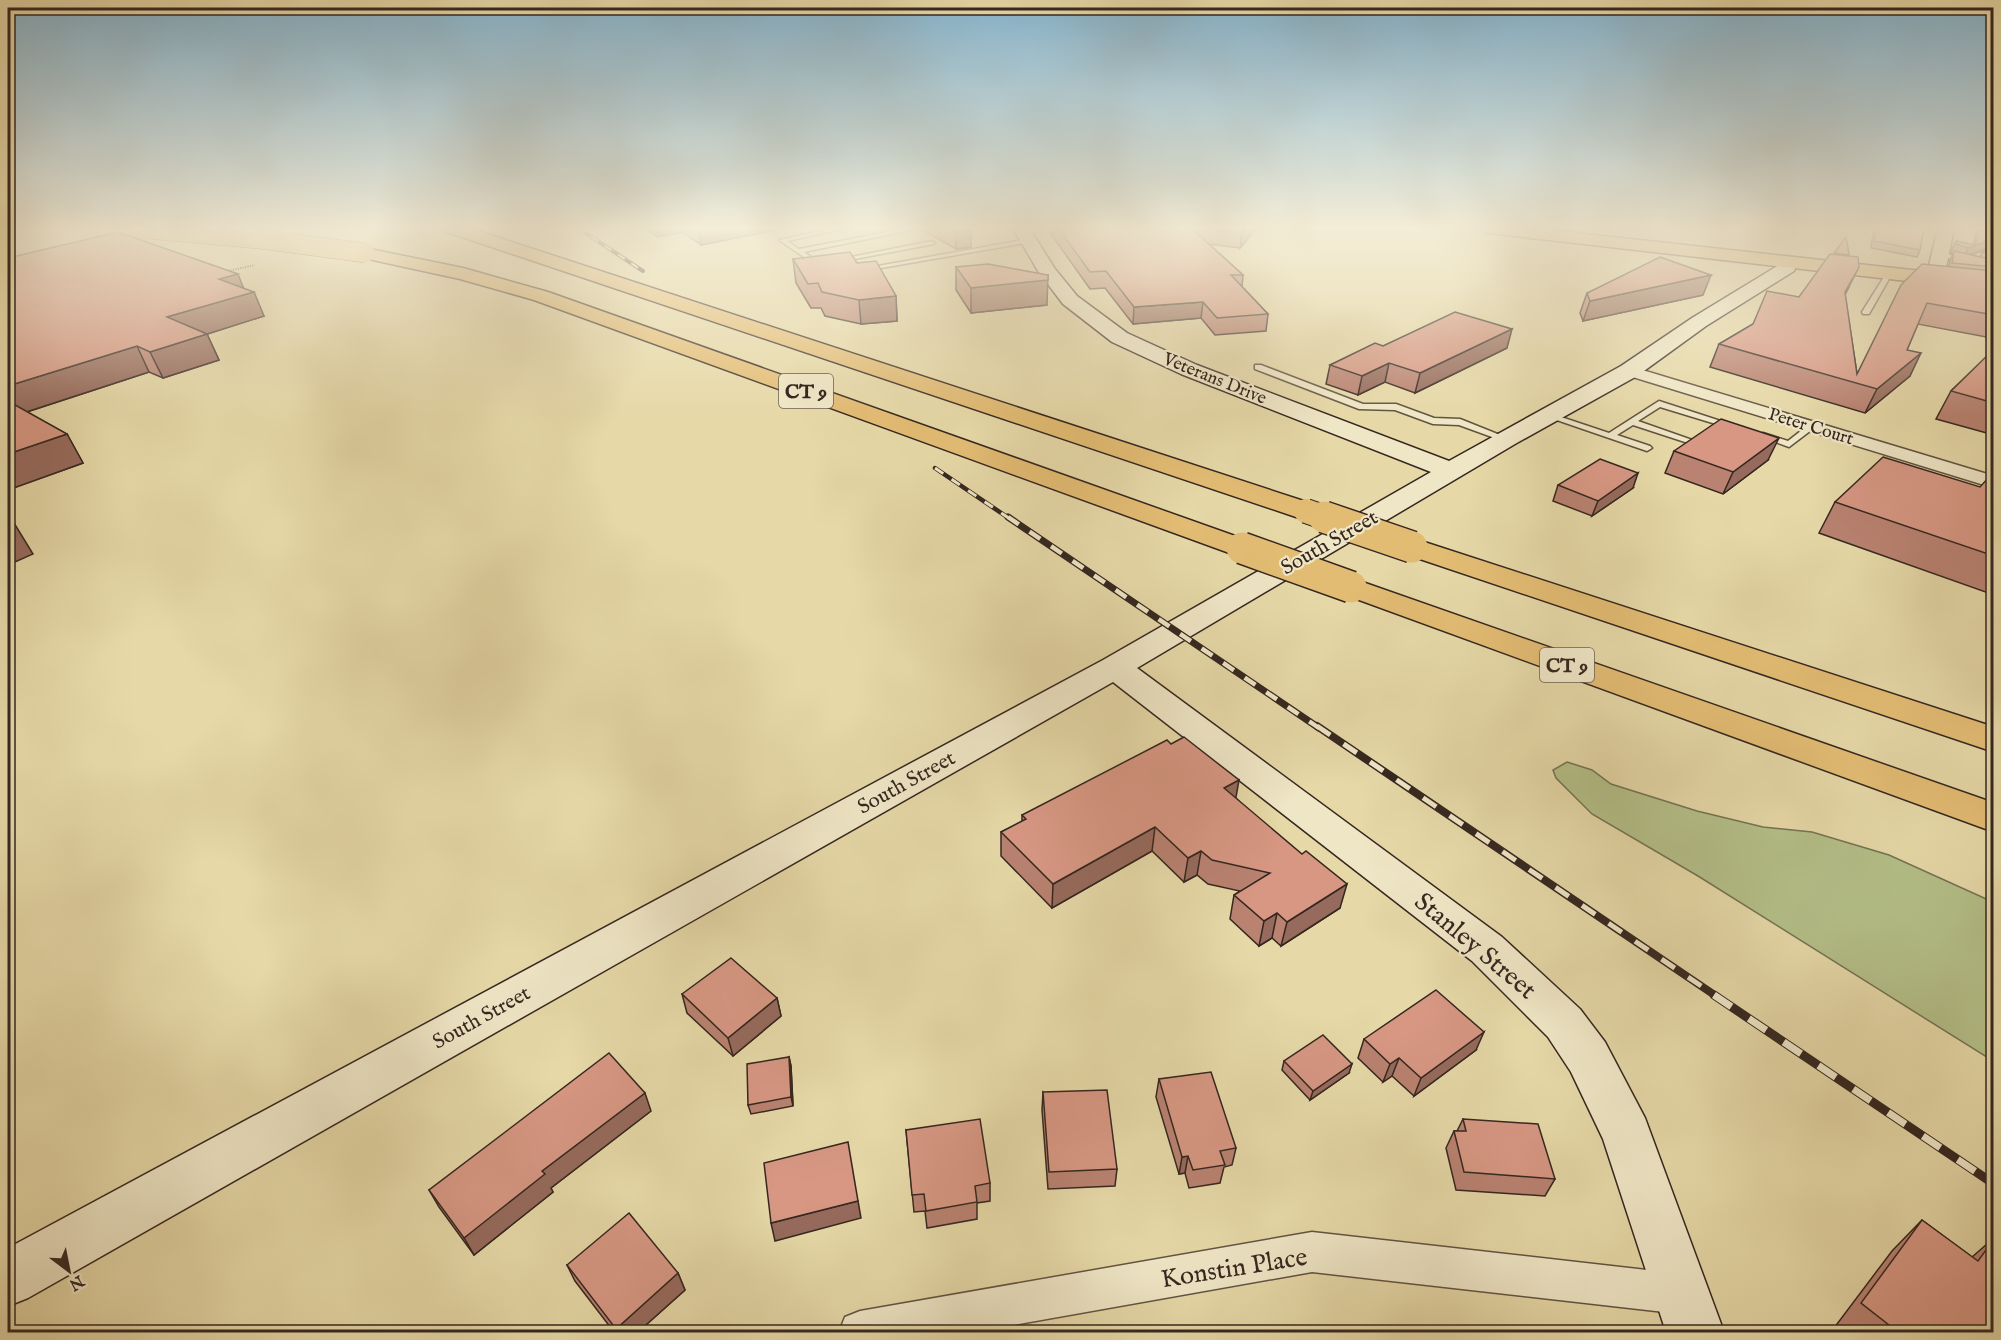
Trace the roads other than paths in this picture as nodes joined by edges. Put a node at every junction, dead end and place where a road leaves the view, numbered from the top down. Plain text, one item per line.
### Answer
1 (522, 291) edge
2 (641, 291) edge
3 (1063, 291) edge
4 (1750, 291) edge
5 (1879, 291) edge
6 (1866, 312) dead end
7 (1258, 368) dead end
8 (1629, 371) junction
9 (1549, 416) junction
10 (1632, 422) junction
11 (1811, 426) junction
12 (1746, 430) edge
13 (1757, 434) edge
14 (1610, 436) junction
15 (1506, 439) junction
16 (1691, 441) edge
17 (1647, 448) dead end
18 (1450, 471) junction
19 (1994, 482) edge
20 (1604, 611) junction
21 (1115, 667) junction
22 (1994, 716) edge
23 (1994, 740) edge
24 (1994, 818) edge
25 (8, 1278) edge
26 (1688, 1313) edge
27 (860, 1332) edge

1 - 24 main road, CT 9, bridge
2 - 20 main road, CT 9, bridge
3 - 18 main road, Veterans Drive
4 - 8 main road, South Street
5 - 6 lane
7 - 15 lane
8 - 9 main road, South Street
8 - 11 street, Peter Court
9 - 14 lane
9 - 15 main road, South Street
10 - 12 lane
10 - 14 lane
10 - 16 lane
11 - 13 lane
11 - 19 street, Peter Court
14 - 17 lane
15 - 18 main road, South Street
18 - 21 main road, South Street
20 - 22 main road
20 - 23 main road, CT 9
21 - 25 main road, South Street
21 - 26 main road, Stanley Street
26 - 27 street, Konstin Place

